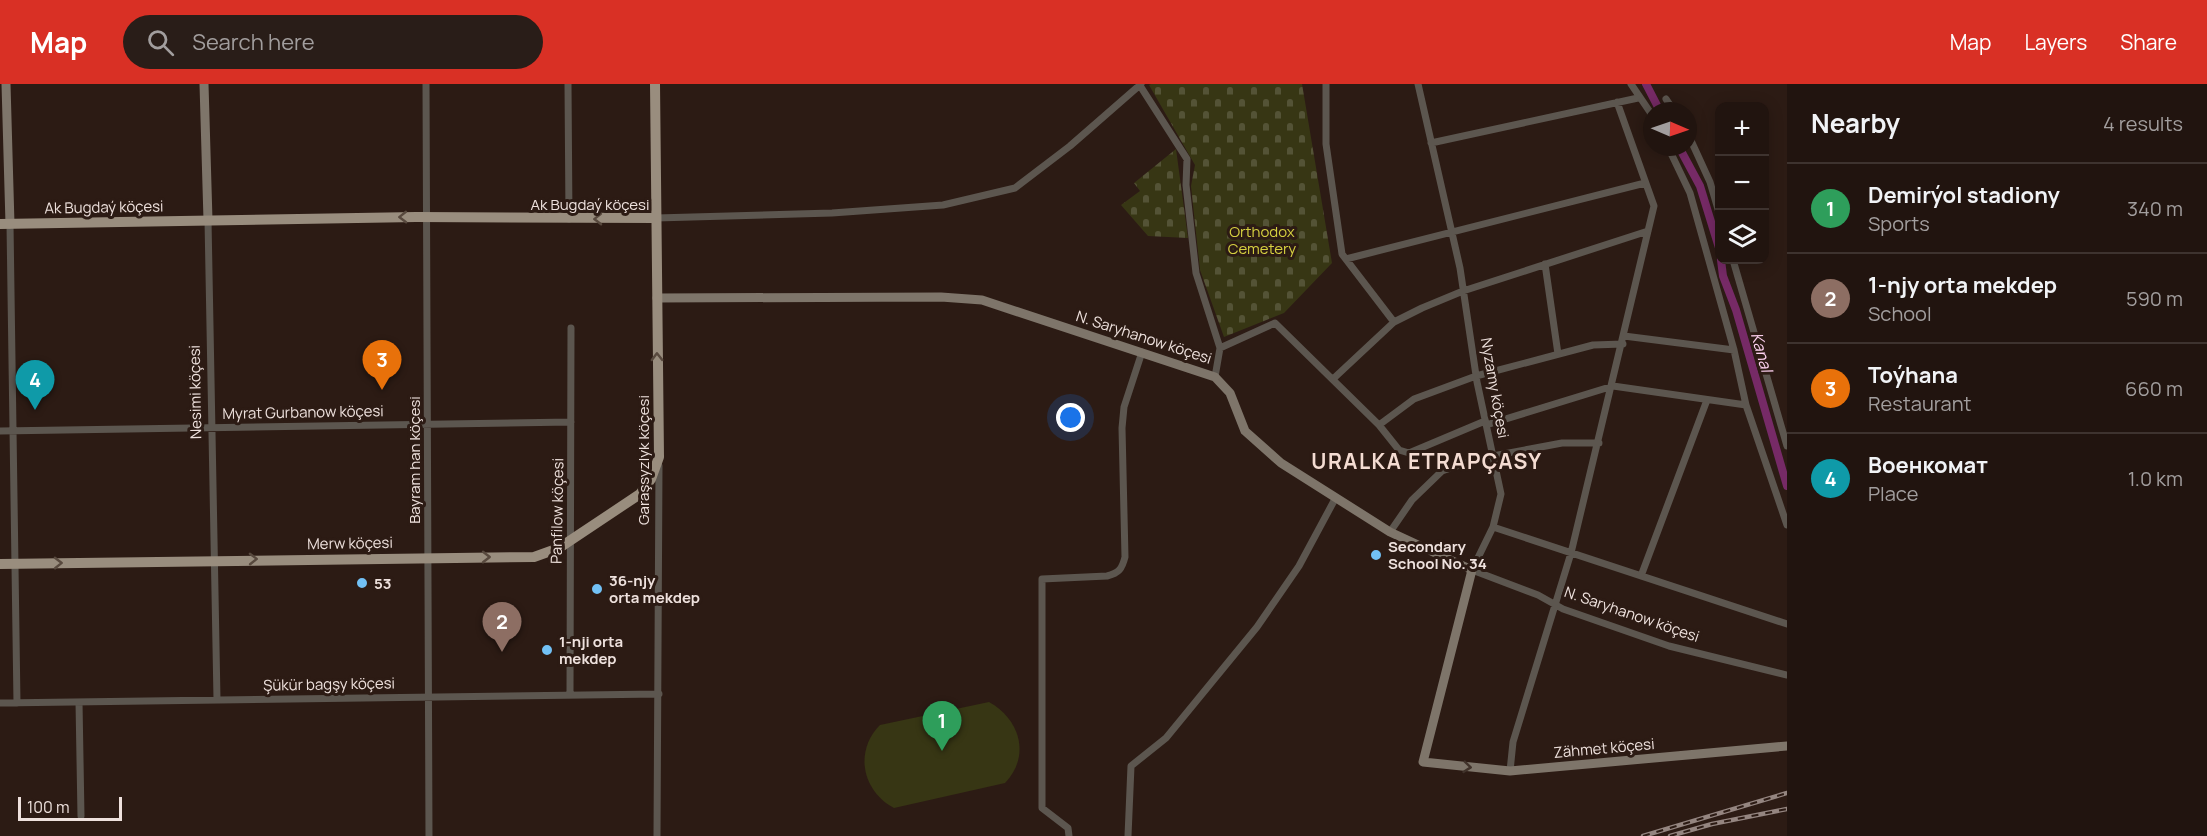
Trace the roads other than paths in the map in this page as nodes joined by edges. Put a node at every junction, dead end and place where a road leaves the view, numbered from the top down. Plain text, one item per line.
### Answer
1 (6, 84) edge
2 (204, 84) edge
3 (426, 84) edge
4 (568, 84) edge
5 (655, 84) edge
6 (1140, 84) edge
7 (1326, 84) edge
8 (1418, 84) edge
9 (1630, 84) edge
10 (1638, 98) junction
11 (1666, 99) dead end
12 (1617, 102) junction
13 (1645, 102) edge
14 (1668, 102) edge
15 (1431, 143) junction
16 (1697, 154) edge
17 (1672, 156) edge
18 (1645, 183) junction
19 (1717, 210) edge
20 (427, 217) junction
21 (656, 218) junction
22 (208, 220) junction
23 (569, 220) junction
24 (5, 224) edge
25 (1648, 231) junction
26 (1452, 232) junction
27 (1346, 259) junction
28 (1545, 264) junction
29 (1734, 264) edge
30 (1463, 291) junction
31 (657, 298) junction
32 (1394, 322) junction
33 (571, 327) dead end
34 (1624, 340) junction
35 (1220, 348) junction
36 (1734, 350) junction
37 (1142, 352) junction
38 (1558, 354) junction
39 (1476, 376) junction
40 (1215, 377) junction
41 (1333, 379) junction
42 (1613, 386) junction
43 (1707, 400) junction
44 (1746, 405) junction
45 (428, 423) junction
46 (571, 423) junction
47 (1486, 423) junction
48 (1379, 425) junction
49 (210, 427) junction
50 (0, 431) edge
51 (14, 431) junction
52 (1599, 443) junction
53 (1787, 446) edge
54 (1492, 455) junction
55 (659, 457) junction
56 (1335, 499) junction
57 (1787, 525) edge
58 (1493, 527) junction
59 (1390, 532) junction
60 (570, 540) junction
61 (1571, 553) junction
62 (427, 557) junction
63 (214, 560) junction
64 (0, 564) edge
65 (15, 564) junction
66 (1472, 570) junction
67 (1641, 576) junction
68 (1556, 605) junction
69 (1787, 624) edge
70 (1787, 675) edge
71 (570, 694) junction
72 (659, 694) junction
73 (429, 696) junction
74 (217, 699) junction
75 (79, 702) junction
76 (0, 703) edge
77 (17, 703) junction
78 (1787, 746) edge
79 (1423, 762) joint
80 (1510, 771) junction
81 (81, 816) dead end
82 (429, 836) edge
83 (657, 836) edge
84 (1069, 836) edge
85 (1128, 836) edge

1 - 24 main road
2 - 22 main road, Nesimi köçesi
3 - 20 street, Bayram han köçesi
4 - 23 street
5 - 21 main road, Garaşsyzlyk köçesi
6 - 21 street, Ak Bugdaý köçesi
6 - 35 street
7 - 27 street
8 - 15 street, Nyzamy köçesi
9 - 10 street
10 - 12 street
10 - 13 street
11 - 14 street
12 - 15 street
12 - 18 street
15 - 26 street, Nyzamy köçesi
16 - 19 street
17 - 36 street
18 - 25 street
18 - 26 street
20 -> 22 main road, Ak Bugdaý köçesi
20 - 23 main road, Ak Bugdaý köçesi
20 - 45 street, Bayram han köçesi
21 -> 23 main road, Ak Bugdaý köçesi
21 - 31 main road, Garaşsyzlyk köçesi
22 - 24 main road, Ak Bugdaý köçesi
22 - 49 street, Nesimi köçesi
24 - 51 street
25 - 28 street
25 - 34 street
26 - 27 street
26 - 30 street, Nyzamy köçesi
27 - 32 street
28 - 30 street
28 - 38 street
29 - 53 street
30 - 32 street
30 - 39 street, Nyzamy köçesi
31 - 37 main road, N. Saryhanow köçesi
55 -> 31 main road, Garaşsyzlyk köçesi
32 - 41 street
33 - 46 street, Panfilow köçesi
34 - 36 street
34 - 38 street
34 - 42 street
35 - 40 street
35 - 41 street
36 - 44 street
37 - 40 main road, N. Saryhanow köçesi
37 - 84 street
38 - 39 street
39 - 47 street, Nyzamy köçesi
39 - 48 street
40 - 56 main road, N. Saryhanow köçesi
41 - 48 street
42 - 43 street
42 - 47 street
42 - 52 street
43 - 44 street
43 - 67 street
44 - 57 street
45 - 46 street, Myrat Gurbanow köçesi
45 - 49 street, Myrat Gurbanow köçesi
45 - 62 street, Bayram han köçesi
46 - 60 street, Panfilow köçesi
47 - 48 street
47 - 54 street, Nyzamy köçesi
49 - 51 street, Myrat Gurbanow köçesi
49 - 63 street, Nesimi köçesi
50 - 51 street, Myrat Gurbanow köçesi
51 - 65 street
52 - 54 street
52 - 61 street
54 - 58 street, Nyzamy köçesi
54 - 59 street
55 - 60 main road, Merw köçesi
55 - 72 street, Garaşsyzlyk köçesi
56 - 59 main road, N. Saryhanow köçesi
56 - 85 street
58 - 61 street
58 - 66 street, Nyzamy köçesi
59 - 66 main road, N. Saryhanow köçesi
62 -> 60 main road, Merw köçesi
60 - 71 street, Panfilow köçesi
61 - 67 street
61 - 68 street
63 -> 62 main road, Merw köçesi
62 - 73 street, Bayram han köçesi
65 -> 63 main road, Merw köçesi
63 - 74 street, Nesimi köçesi
64 - 65 main road, Merw köçesi
65 - 77 street
66 - 68 street, N. Saryhanow köçesi
66 - 79 main road, Nyzamy köçesi
67 - 69 street
68 - 70 street, N. Saryhanow köçesi
68 - 80 street
71 - 72 street, Şükür bagşy köçesi
71 - 73 street, Şükür bagşy köçesi
72 - 83 street, Garaşsyzlyk köçesi
73 - 74 street, Şükür bagşy köçesi
73 - 82 street, Bayram han köçesi
74 - 75 street, Şükür bagşy köçesi
75 - 77 street, Şükür bagşy köçesi
75 - 81 street
76 - 77 street, Şükür bagşy köçesi
78 - 80 main road, Zähmet köçesi
79 -> 80 main road, Zähmet köçesi

